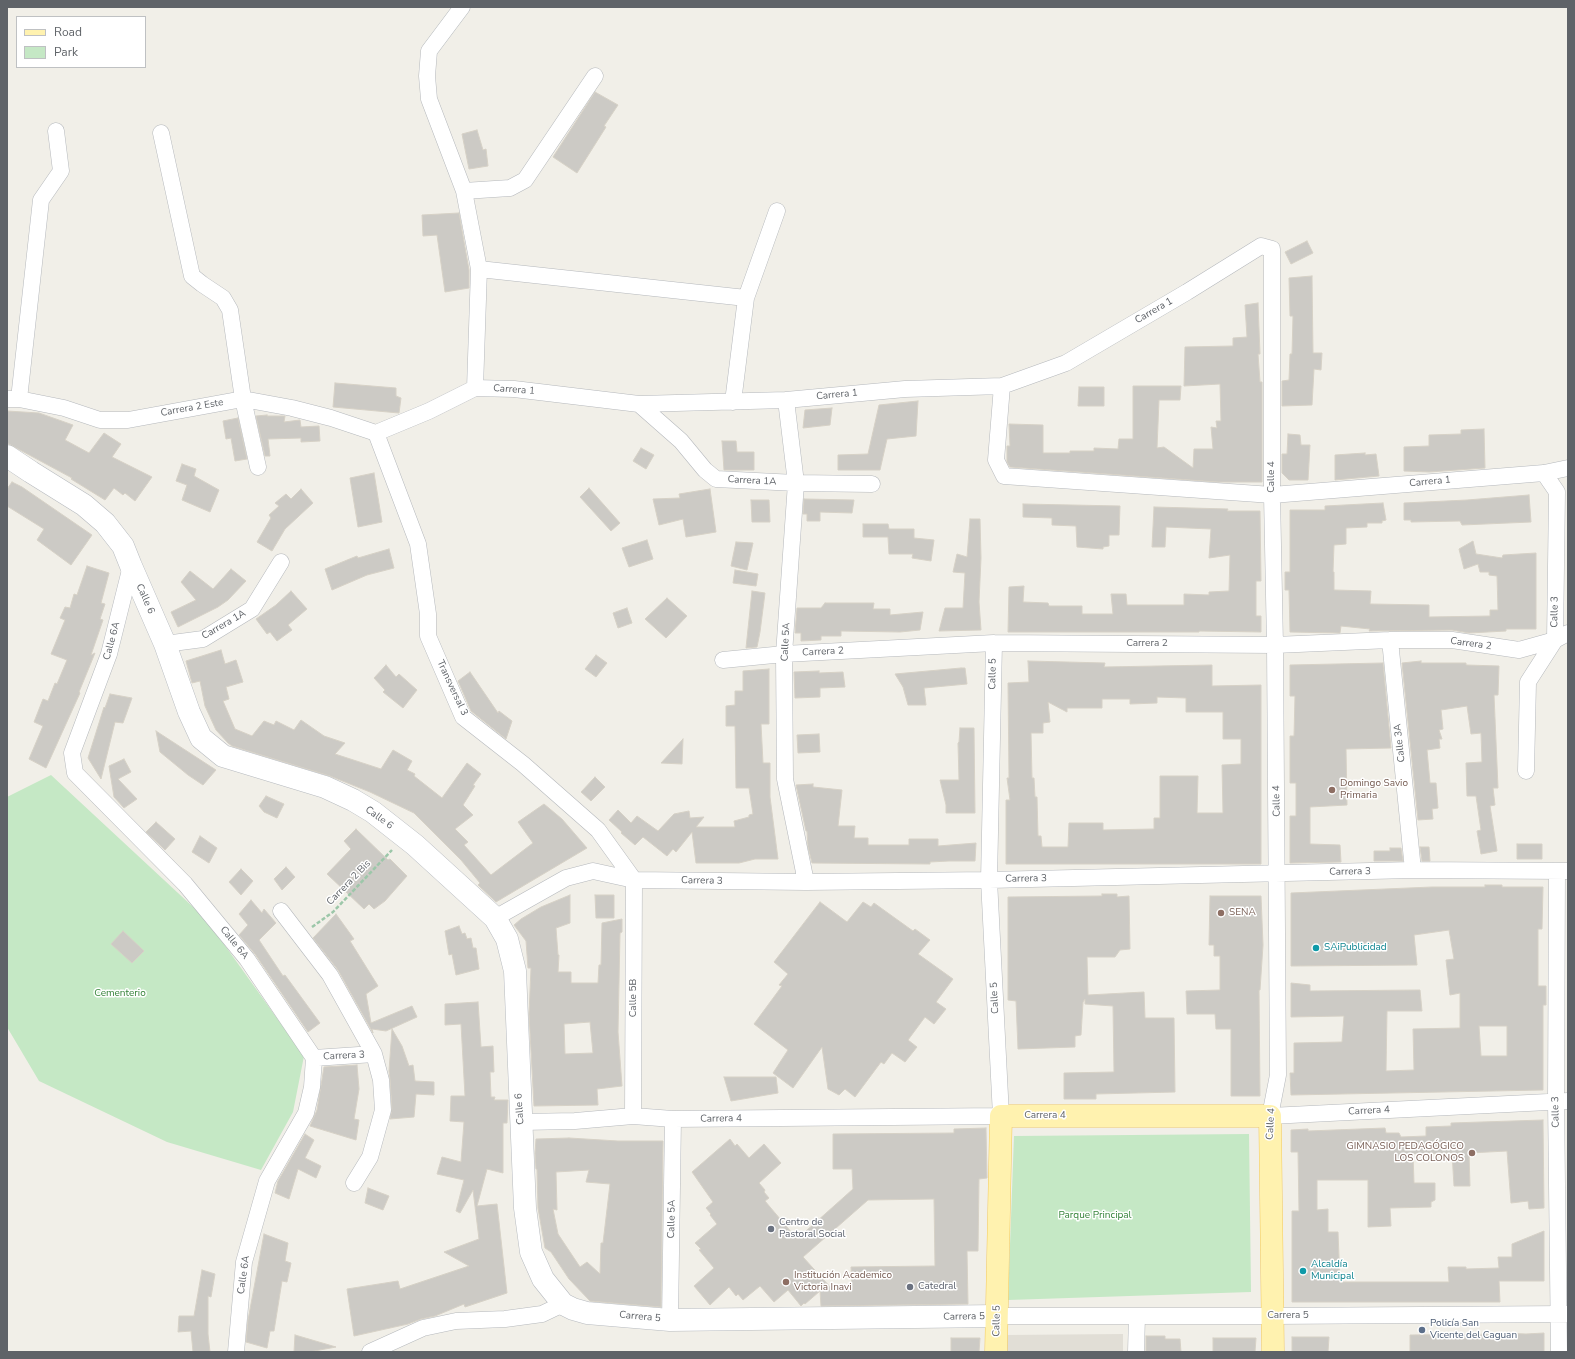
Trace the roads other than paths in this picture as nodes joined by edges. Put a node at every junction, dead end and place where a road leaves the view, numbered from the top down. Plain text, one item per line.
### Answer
1 (462, 7) edge
2 (595, 76) dead end
3 (56, 131) dead end
4 (161, 133) dead end
5 (464, 191) junction
6 (777, 211) dead end
7 (1272, 249) joint
8 (479, 269) junction
9 (746, 298) junction
10 (1002, 386) junction
11 (475, 388) junction
12 (13, 399) edge
13 (243, 399) junction
14 (786, 400) junction
15 (733, 402) junction
16 (639, 404) junction
17 (376, 433) junction
18 (7, 456) edge
19 (258, 467) dead end
20 (1568, 468) edge
21 (1544, 473) junction
22 (796, 483) junction
23 (872, 484) dead end
24 (1272, 495) junction
25 (281, 562) dead end
26 (131, 566) junction
27 (1561, 637) edge
28 (1390, 640) junction
29 (994, 643) junction
30 (165, 644) junction
31 (1276, 645) junction
32 (784, 654) junction
33 (723, 660) dead end
34 (1526, 771) dead end
35 (1413, 870) junction
36 (1563, 872) edge
37 (1278, 873) junction
38 (634, 880) junction
39 (989, 880) junction
40 (806, 882) junction
41 (281, 911) dead end
42 (495, 918) junction
43 (374, 1054) junction
44 (314, 1058) junction
45 (1562, 1101) edge
46 (633, 1116) junction
47 (1001, 1116) junction
48 (1270, 1116) junction
49 (673, 1119) junction
50 (521, 1122) junction
51 (354, 1183) dead end
52 (563, 1304) junction
53 (1564, 1314) edge
54 (997, 1316) junction
55 (1137, 1316) junction
56 (1272, 1316) junction
57 (670, 1320) junction
58 (236, 1352) edge
59 (370, 1352) edge
60 (996, 1352) edge
61 (1136, 1352) edge
62 (1273, 1352) edge
63 (1559, 1352) edge

1 - 5 street
2 - 5 street
3 - 12 street
4 - 13 street
5 - 8 street
6 - 9 street
7 - 10 street, Carrera 1
7 - 24 street, Calle 4
8 - 9 street
8 - 11 street
9 - 15 street
10 - 14 street, Carrera 1
10 - 24 street, Carrera 1
11 - 16 street, Carrera 1
11 - 17 street, Carrera 1
12 - 13 street, Carrera 2 Este
13 - 17 street, Carrera 2 Este
13 - 19 street
14 - 15 street, Carrera 1
14 - 22 street, Calle 5A
15 - 16 street, Carrera 1
16 - 22 street, Carrera 1A
17 - 38 street, Transversal 3
18 - 26 main road, Calle 6
20 - 21 street, Carrera 1
21 - 24 street, Carrera 1
21 - 27 street, Calle 3
22 - 23 street, Carrera 1A
22 - 32 street, Calle 5A
24 - 31 street, Calle 4
25 - 30 street, Carrera 1A
26 - 30 main road, Calle 6
26 - 44 street, Calle 6A
27 - 28 street, Carrera 2
27 - 34 street, Calle 3
28 - 31 street, Carrera 2
28 - 35 street, Calle 3A
29 - 31 street, Carrera 2
29 - 32 street, Carrera 2
29 - 39 street, Calle 5
30 - 42 main road, Calle 6
31 - 37 street, Calle 4
32 - 33 street, Carrera 2
32 - 40 street, Calle 5A
35 - 36 street, Carrera 3
35 - 37 street, Carrera 3
36 - 45 street, Calle 3
37 - 39 street, Carrera 3
37 - 48 street, Calle 4
38 - 40 street, Carrera 3
38 - 42 street, Carrera 3
38 - 46 street, Calle 5B
39 - 40 street, Carrera 3
39 - 47 street, Calle 5
41 - 43 street
42 - 50 main road, Calle 6
43 - 44 street, Carrera 3
43 - 51 street
44 - 58 street, Calle 6A
45 - 48 street, Carrera 4
45 - 53 street, Calle 3
46 - 49 street, Carrera 4
46 - 50 street, Carrera 4
47 - 48 main road, Carrera 4
47 - 49 street, Carrera 4
47 - 54 main road, Calle 5
48 - 56 main road, Calle 4
49 - 57 street, Calle 5A
50 - 52 main road, Calle 6
52 - 57 main road, Carrera 5
52 - 59 street
53 - 56 street, Carrera 5
53 - 63 street, Calle 3
54 - 55 street, Carrera 5
54 - 57 main road, Carrera 5
54 - 60 main road, Calle 5
55 - 56 street, Carrera 5
55 - 61 street
56 - 62 main road, Calle 4

